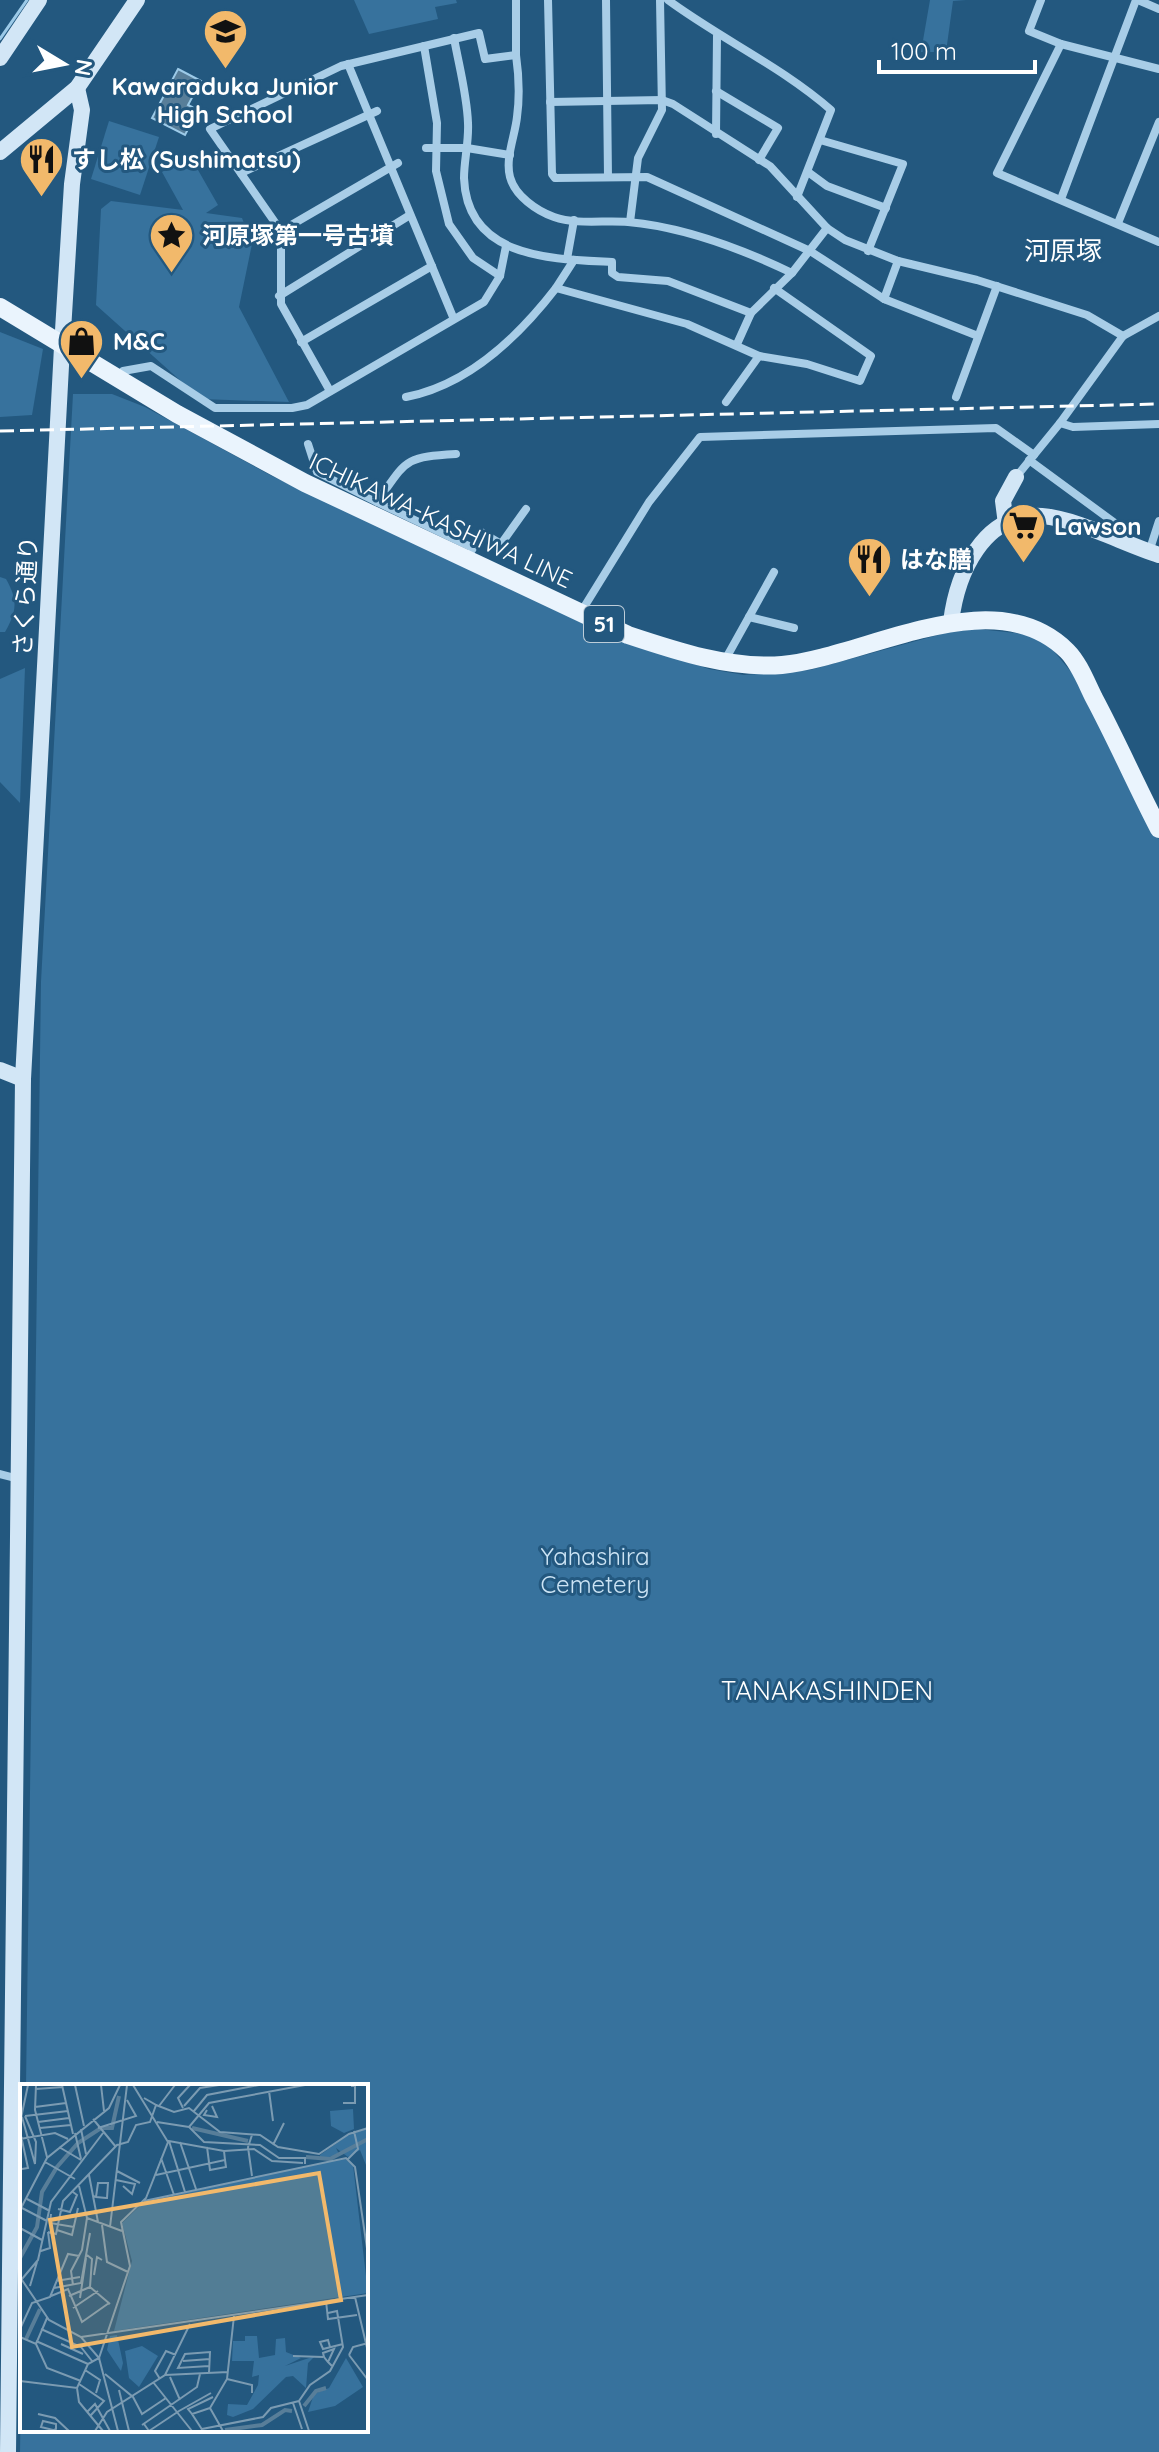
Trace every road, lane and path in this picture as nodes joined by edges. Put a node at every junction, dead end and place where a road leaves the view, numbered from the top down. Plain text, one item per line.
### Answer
1 (39, 0) edge
2 (137, 0) edge
3 (516, 0) edge
4 (548, 0) edge
5 (606, 0) edge
6 (660, 0) edge
7 (668, 0) edge
8 (1041, 0) edge
9 (1137, 0) edge
10 (1159, 9) edge
11 (717, 36) junction
12 (454, 38) junction
13 (1061, 44) junction
14 (424, 46) junction
15 (516, 55) junction
16 (1115, 57) junction
17 (0, 58) edge
18 (348, 64) junction
19 (1159, 69) edge
20 (77, 88) junction
21 (716, 91) junction
22 (434, 97) junction
23 (424, 99) dead end
24 (662, 100) junction
25 (607, 101) junction
26 (550, 102) junction
27 (373, 113) junction
28 (1159, 122) edge
29 (716, 134) junction
30 (820, 140) junction
31 (430, 147) junction
32 (467, 148) junction
33 (0, 152) edge
34 (510, 155) junction
35 (759, 160) junction
36 (394, 166) junction
37 (808, 172) junction
38 (241, 173) junction
39 (636, 176) junction
40 (608, 177) junction
41 (797, 197) junction
42 (1061, 199) junction
43 (886, 208) junction
44 (410, 215) junction
45 (574, 220) junction
46 (630, 222) junction
47 (1118, 223) junction
48 (827, 228) junction
49 (281, 231) junction
50 (1159, 242) edge
51 (506, 246) junction
52 (810, 251) junction
53 (868, 251) junction
54 (570, 260) junction
55 (898, 261) junction
56 (432, 266) junction
57 (792, 273) junction
58 (500, 276) junction
59 (997, 286) junction
60 (556, 288) junction
61 (774, 288) junction
62 (279, 296) junction
63 (884, 299) junction
64 (0, 307) edge
65 (751, 313) junction
66 (1159, 316) edge
67 (453, 317) junction
68 (978, 336) junction
69 (1123, 336) junction
70 (301, 342) junction
71 (737, 344) junction
72 (62, 347) junction
73 (759, 356) junction
74 (117, 380) junction
75 (330, 391) junction
76 (406, 397) dead end
77 (956, 397) dead end
78 (726, 402) dead end
79 (1060, 423) junction
80 (1159, 424) edge
81 (308, 444) dead end
82 (456, 454) dead end
83 (1032, 457) junction
84 (1016, 477) joint
85 (377, 502) junction
86 (526, 509) dead end
87 (1159, 521) edge
88 (1006, 524) junction
89 (1123, 543) junction
90 (472, 555) junction
91 (1156, 557) edge
92 (774, 572) dead end
93 (581, 612) junction
94 (749, 617) junction
95 (951, 622) junction
96 (794, 628) dead end
97 (725, 661) junction
98 (1159, 829) edge
99 (0, 1070) edge
100 (23, 1079) junction
101 (0, 1474) edge
102 (20, 1479) junction
103 (5, 2316) edge
104 (8, 2452) edge

1 - 17 street
2 - 20 street
3 - 15 street
4 - 26 street
5 - 25 street
6 - 24 street
7 - 11 street
8 - 13 street
9 - 10 street
9 - 16 street
11 - 21 street
11 - 30 street
12 - 14 street
12 - 15 street
12 - 32 street
13 - 16 street
13 - 42 street
14 - 18 street
14 - 22 street
15 - 34 street
16 - 19 street
16 - 42 street
18 - 27 street
18 - 38 street
20 - 33 street
20 - 72 street, さくら通り
21 - 29 street
21 - 35 street
22 - 23 street
22 - 31 street
24 - 25 street
24 - 29 street
24 - 39 street
25 - 26 street
25 - 40 street
26 - 40 street
27 - 36 street
27 - 38 street
28 - 47 street
29 - 35 street
30 - 37 street
30 - 43 street
31 - 32 street
31 - 58 street
32 - 34 street
32 - 51 street
34 - 45 street
35 - 41 street
36 - 44 street
36 - 49 street
37 - 41 street
37 - 43 street
38 - 49 street
39 - 40 street
39 - 46 street
39 - 52 street
41 - 48 street
42 - 47 street
43 - 53 street
44 - 56 street
44 - 62 street
45 - 46 street
45 - 54 street
46 - 57 street
47 - 50 street
48 - 52 street
48 - 53 street
49 - 62 street
51 - 54 street
51 - 58 street
52 - 57 street
52 - 63 street
53 - 55 street
54 - 60 street
54 - 65 street
55 - 59 street
55 - 63 street
56 - 67 street
56 - 70 street
57 - 61 street
58 - 67 street
59 - 68 street
59 - 69 street
60 - 71 street
60 - 76 street
61 - 65 street
61 - 73 street
62 - 70 street
63 - 68 street
64 - 72 main road, ICHIKAWA-KASHIWA LINE / 51
65 - 71 street
66 - 69 street
67 - 75 street
68 - 77 street
69 - 79 street
70 - 75 street
71 - 73 street
72 - 74 main road, ICHIKAWA-KASHIWA LINE / 51
72 - 100 street, さくら通り
73 - 78 street
74 - 75 street
74 - 90 main road, ICHIKAWA-KASHIWA LINE / 51
79 - 80 street
79 - 83 street
81 - 85 street
82 - 85 street
83 - 84 street
83 - 89 street
83 - 93 street
84 - 88 street
85 - 90 street
86 - 90 street
87 - 91 street
88 - 89 street
88 - 91 street
88 - 95 street
89 - 91 street
90 - 93 main road, ICHIKAWA-KASHIWA LINE / 51
92 - 94 street
93 - 97 main road, ICHIKAWA-KASHIWA LINE / 51
94 - 96 street
94 - 97 street
95 - 97 main road, ICHIKAWA-KASHIWA LINE / 51
95 - 98 main road, ICHIKAWA-KASHIWA LINE / 51
99 - 100 street
100 - 102 street, さくら通り
101 - 102 street
102 - 103 street, さくら通り
103 - 104 street, さくら通り

